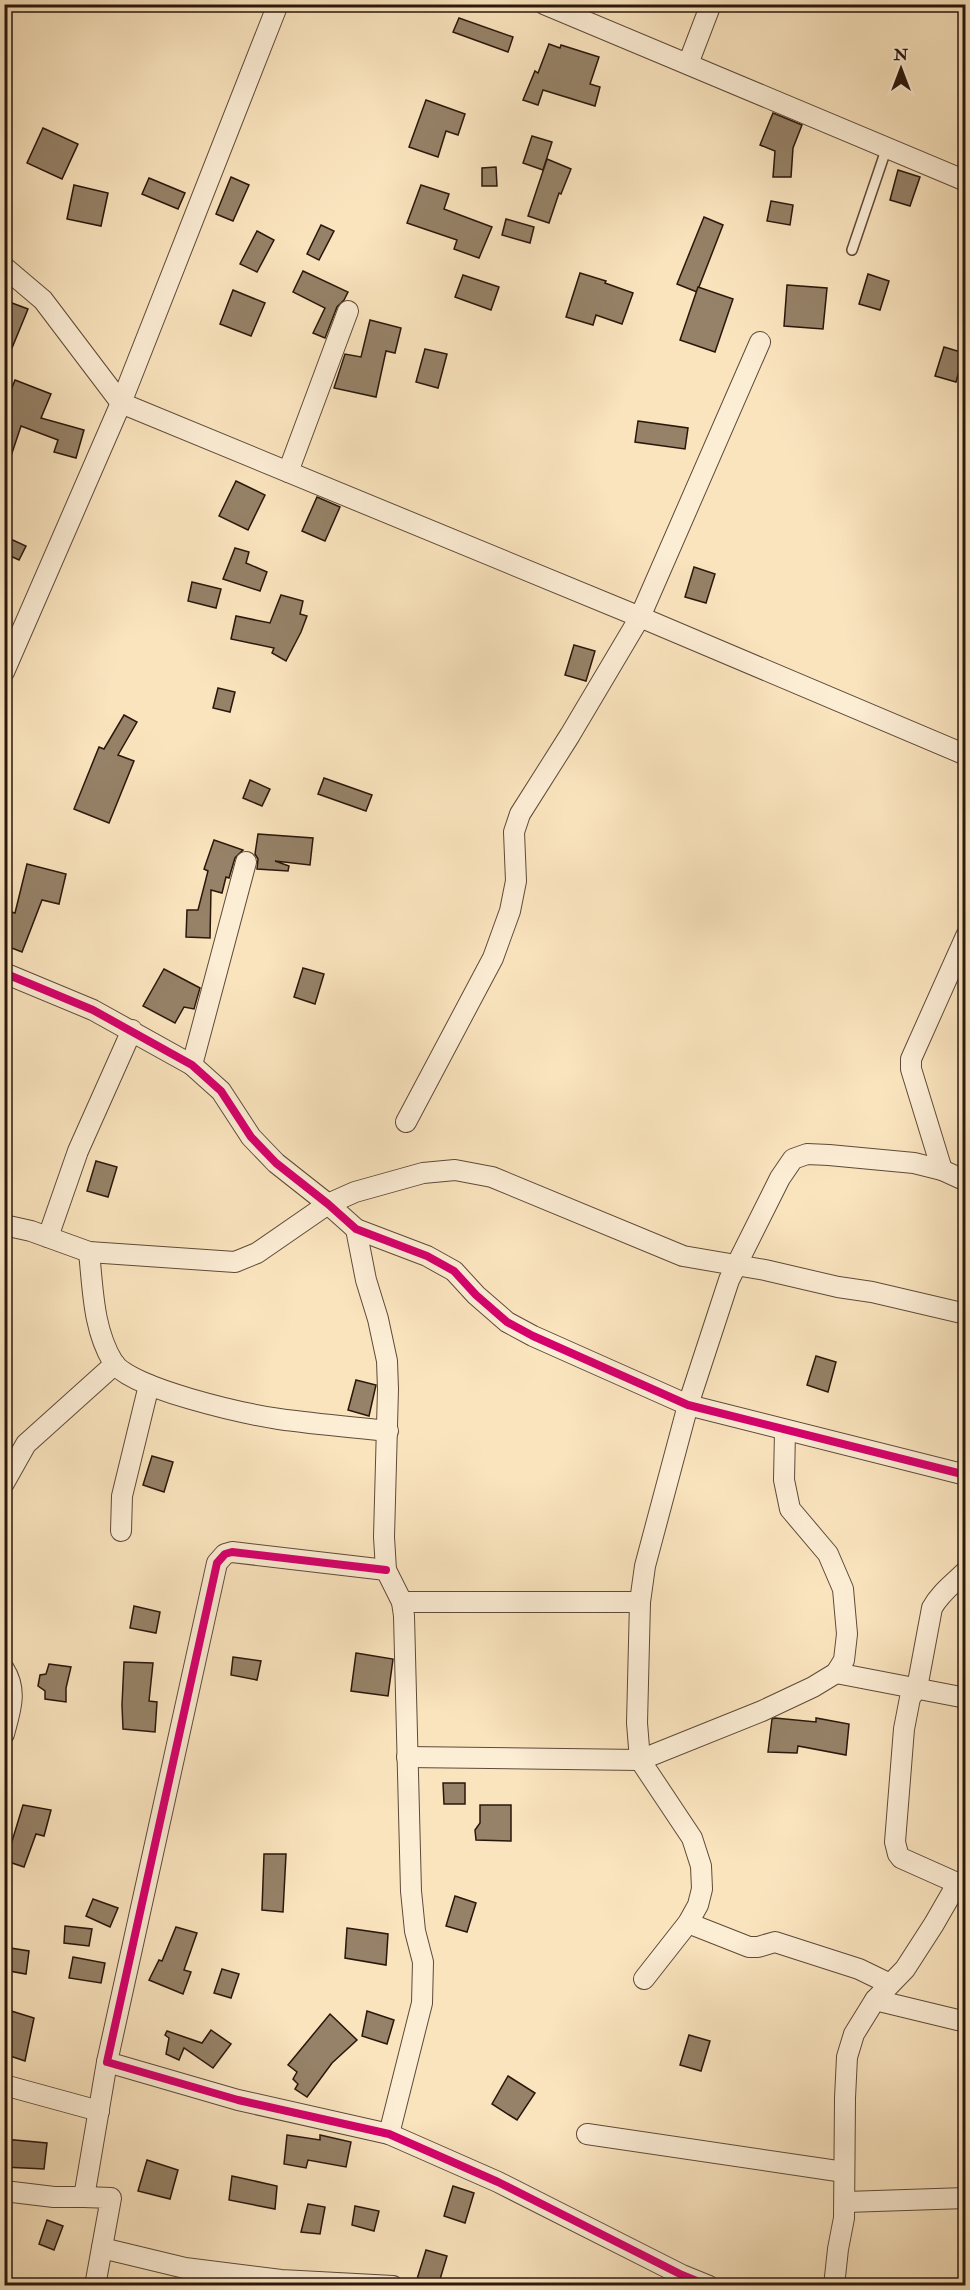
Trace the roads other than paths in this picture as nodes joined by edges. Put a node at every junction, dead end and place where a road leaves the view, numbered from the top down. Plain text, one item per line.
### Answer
1 (278, 4) edge
2 (544, 4) edge
3 (711, 4) edge
4 (688, 64) junction
5 (886, 147) junction
6 (966, 181) edge
7 (852, 250) dead end
8 (4, 267) edge
9 (348, 311) dead end
10 (760, 342) dead end
11 (121, 404) junction
12 (288, 472) junction
13 (640, 617) junction
14 (4, 672) edge
15 (966, 755) edge
16 (246, 862) dead end
17 (966, 936) edge
18 (4, 973) edge
19 (132, 1030) junction
20 (192, 1065) junction
21 (406, 1122) dead end
22 (942, 1170) junction
23 (966, 1181) edge
24 (328, 1204) junction
25 (4, 1225) edge
26 (356, 1229) junction
27 (48, 1237) junction
28 (89, 1252) junction
29 (736, 1266) junction
30 (966, 1314) edge
31 (115, 1364) junction
32 (149, 1385) junction
33 (688, 1405) junction
34 (388, 1431) junction
35 (785, 1431) junction
36 (966, 1474) edge
37 (4, 1483) edge
38 (121, 1531) dead end
39 (386, 1570) junction
40 (966, 1571) edge
41 (402, 1602) junction
42 (640, 1602) junction
43 (4, 1669) edge
44 (836, 1673) junction
45 (917, 1688) junction
46 (966, 1698) edge
47 (4, 1734) edge
48 (407, 1757) junction
49 (640, 1760) junction
50 (961, 1886) edge
51 (688, 1923) junction
52 (644, 1979) dead end
53 (890, 1984) junction
54 (875, 2000) junction
55 (966, 2022) edge
56 (107, 2062) junction
57 (4, 2085) edge
58 (99, 2111) junction
59 (389, 2134) junction
60 (586, 2134) dead end
61 (844, 2172) junction
62 (4, 2191) edge
63 (84, 2197) junction
64 (966, 2198) edge
65 (846, 2202) junction
66 (102, 2248) junction
67 (381, 2285) edge
68 (707, 2285) edge
69 (95, 2286) edge
70 (834, 2286) edge

1 - 11 street
2 - 4 street
3 - 4 street
4 - 5 street
5 - 6 street
5 - 7 lane
8 - 11 street
9 - 12 street
10 - 13 street
11 - 12 street
11 - 14 street
12 - 13 street
13 - 15 street
13 - 21 street
16 - 20 street
17 - 22 street
18 - 19 street
19 - 20 street
19 - 27 street
20 - 24 street
22 - 23 street
22 - 29 street
24 - 26 street
24 - 28 street
24 - 29 street
25 - 27 street
26 - 33 street
26 - 34 street
27 - 28 street
28 - 31 street
29 - 30 street
29 - 33 street
31 - 32 street
31 - 37 street
32 - 34 street
32 - 38 street
33 - 35 street
33 - 42 street
34 - 39 street
35 - 36 street
35 - 44 street
39 - 41 street
39 - 56 street
40 - 45 street
41 - 42 street
41 - 48 street
42 - 49 street
43 - 47 street
44 - 45 street
44 - 49 street
45 - 46 street
45 - 50 street
48 - 49 street
48 - 59 street
49 - 51 street
50 - 53 street
51 - 52 street
51 - 53 street
53 - 54 street
54 - 55 street
54 - 61 street
56 - 58 street
56 - 59 street
57 - 58 street
58 - 63 street
59 - 68 street
60 - 61 street
61 - 65 street
62 - 63 street
63 - 66 street
64 - 65 street
65 - 70 street
66 - 67 street
66 - 69 street

